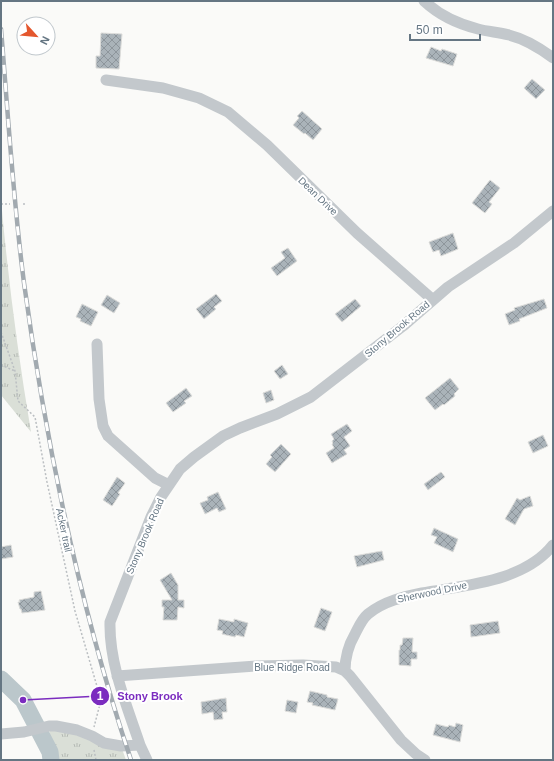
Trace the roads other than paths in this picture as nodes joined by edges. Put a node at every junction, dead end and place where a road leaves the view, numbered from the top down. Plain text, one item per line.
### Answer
1 (424, 1) edge
2 (553, 58) edge
3 (106, 80) dead end
4 (553, 211) edge
5 (433, 300) junction
6 (97, 344) dead end
7 (169, 485) junction
8 (553, 545) edge
9 (345, 671) junction
10 (117, 676) junction
11 (1, 734) edge
12 (140, 745) junction
13 (147, 760) edge
14 (425, 760) edge

1 - 2 street
3 - 5 street, Dean Drive
4 - 5 street, Stony Brook Road
5 - 7 street, Stony Brook Road
6 - 7 street
7 - 10 street, Stony Brook Road
8 - 9 street, Sherwood Drive
9 - 10 street, Blue Ridge Road
9 - 14 street, Blue Ridge Road
10 - 12 street, Stony Brook Road
11 - 12 street
12 - 13 street, Stony Brook Road

